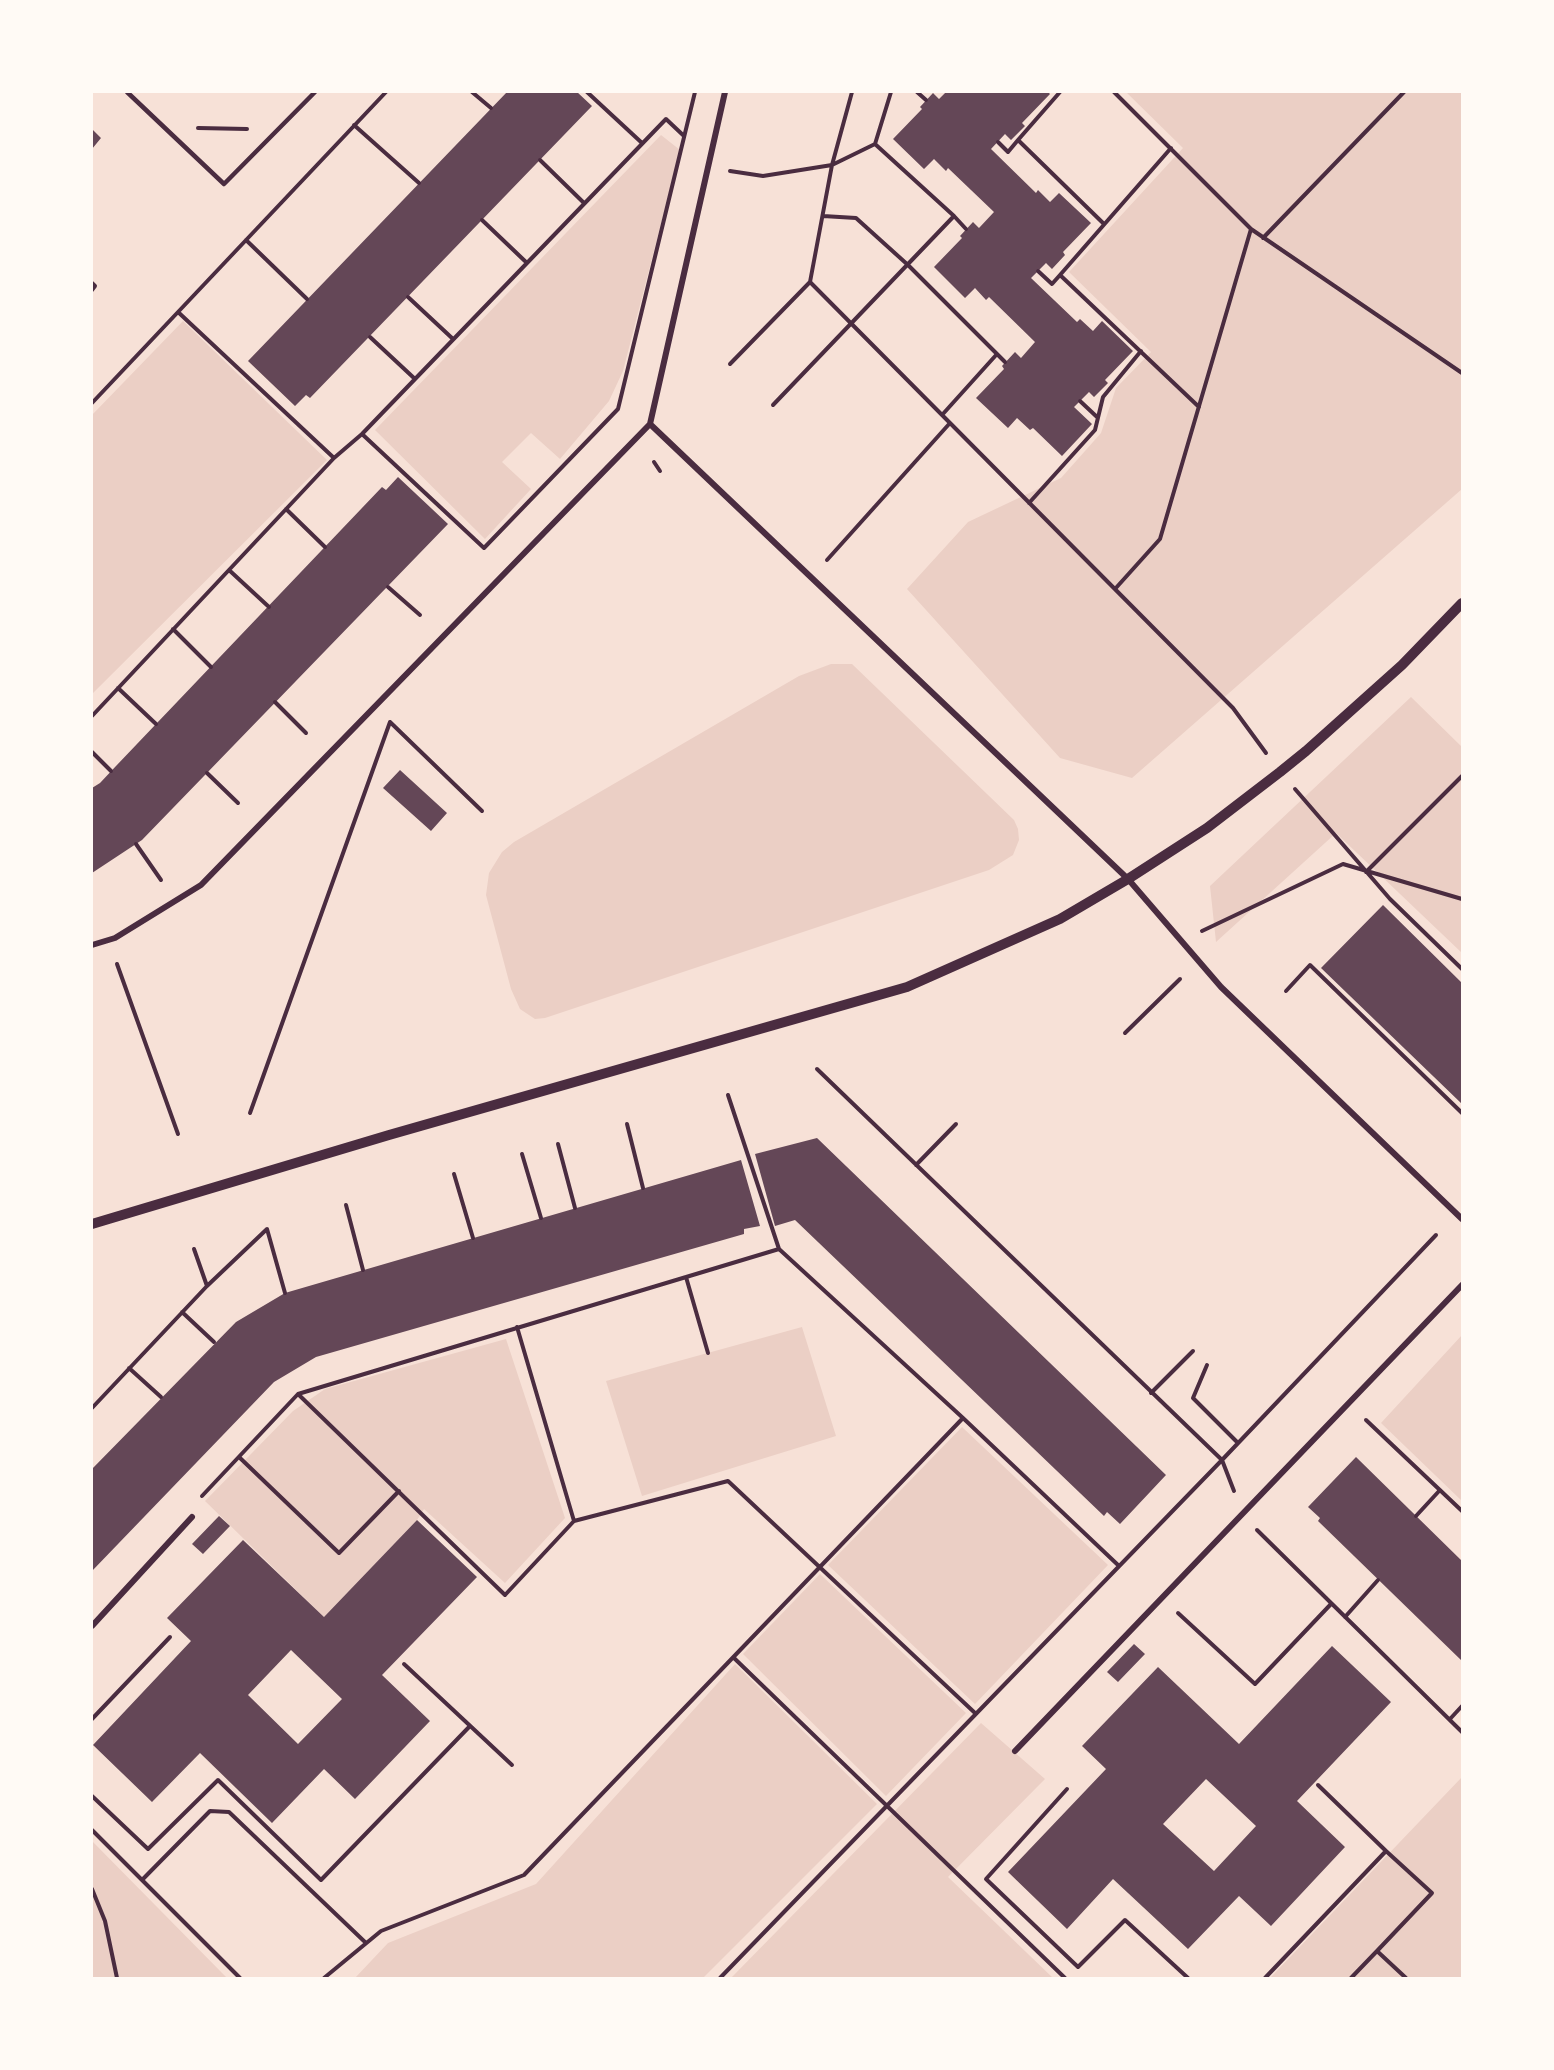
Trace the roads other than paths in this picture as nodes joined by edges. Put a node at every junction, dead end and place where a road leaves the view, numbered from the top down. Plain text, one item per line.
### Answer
1 (127, 92) edge
2 (315, 92) edge
3 (725, 92) edge
4 (650, 424) junction
5 (1462, 603) edge
6 (1128, 879) junction
7 (92, 945) edge
8 (1462, 1219) edge
9 (92, 1224) edge
10 (1462, 1285) edge
11 (192, 1517) road end
12 (92, 1626) edge
13 (1015, 1751) dead end

1 - 2 lane
3 - 4 street
4 - 6 street
4 - 7 street
5 - 6 street
6 - 8 street
6 - 9 street
10 - 13 street
11 - 12 street

